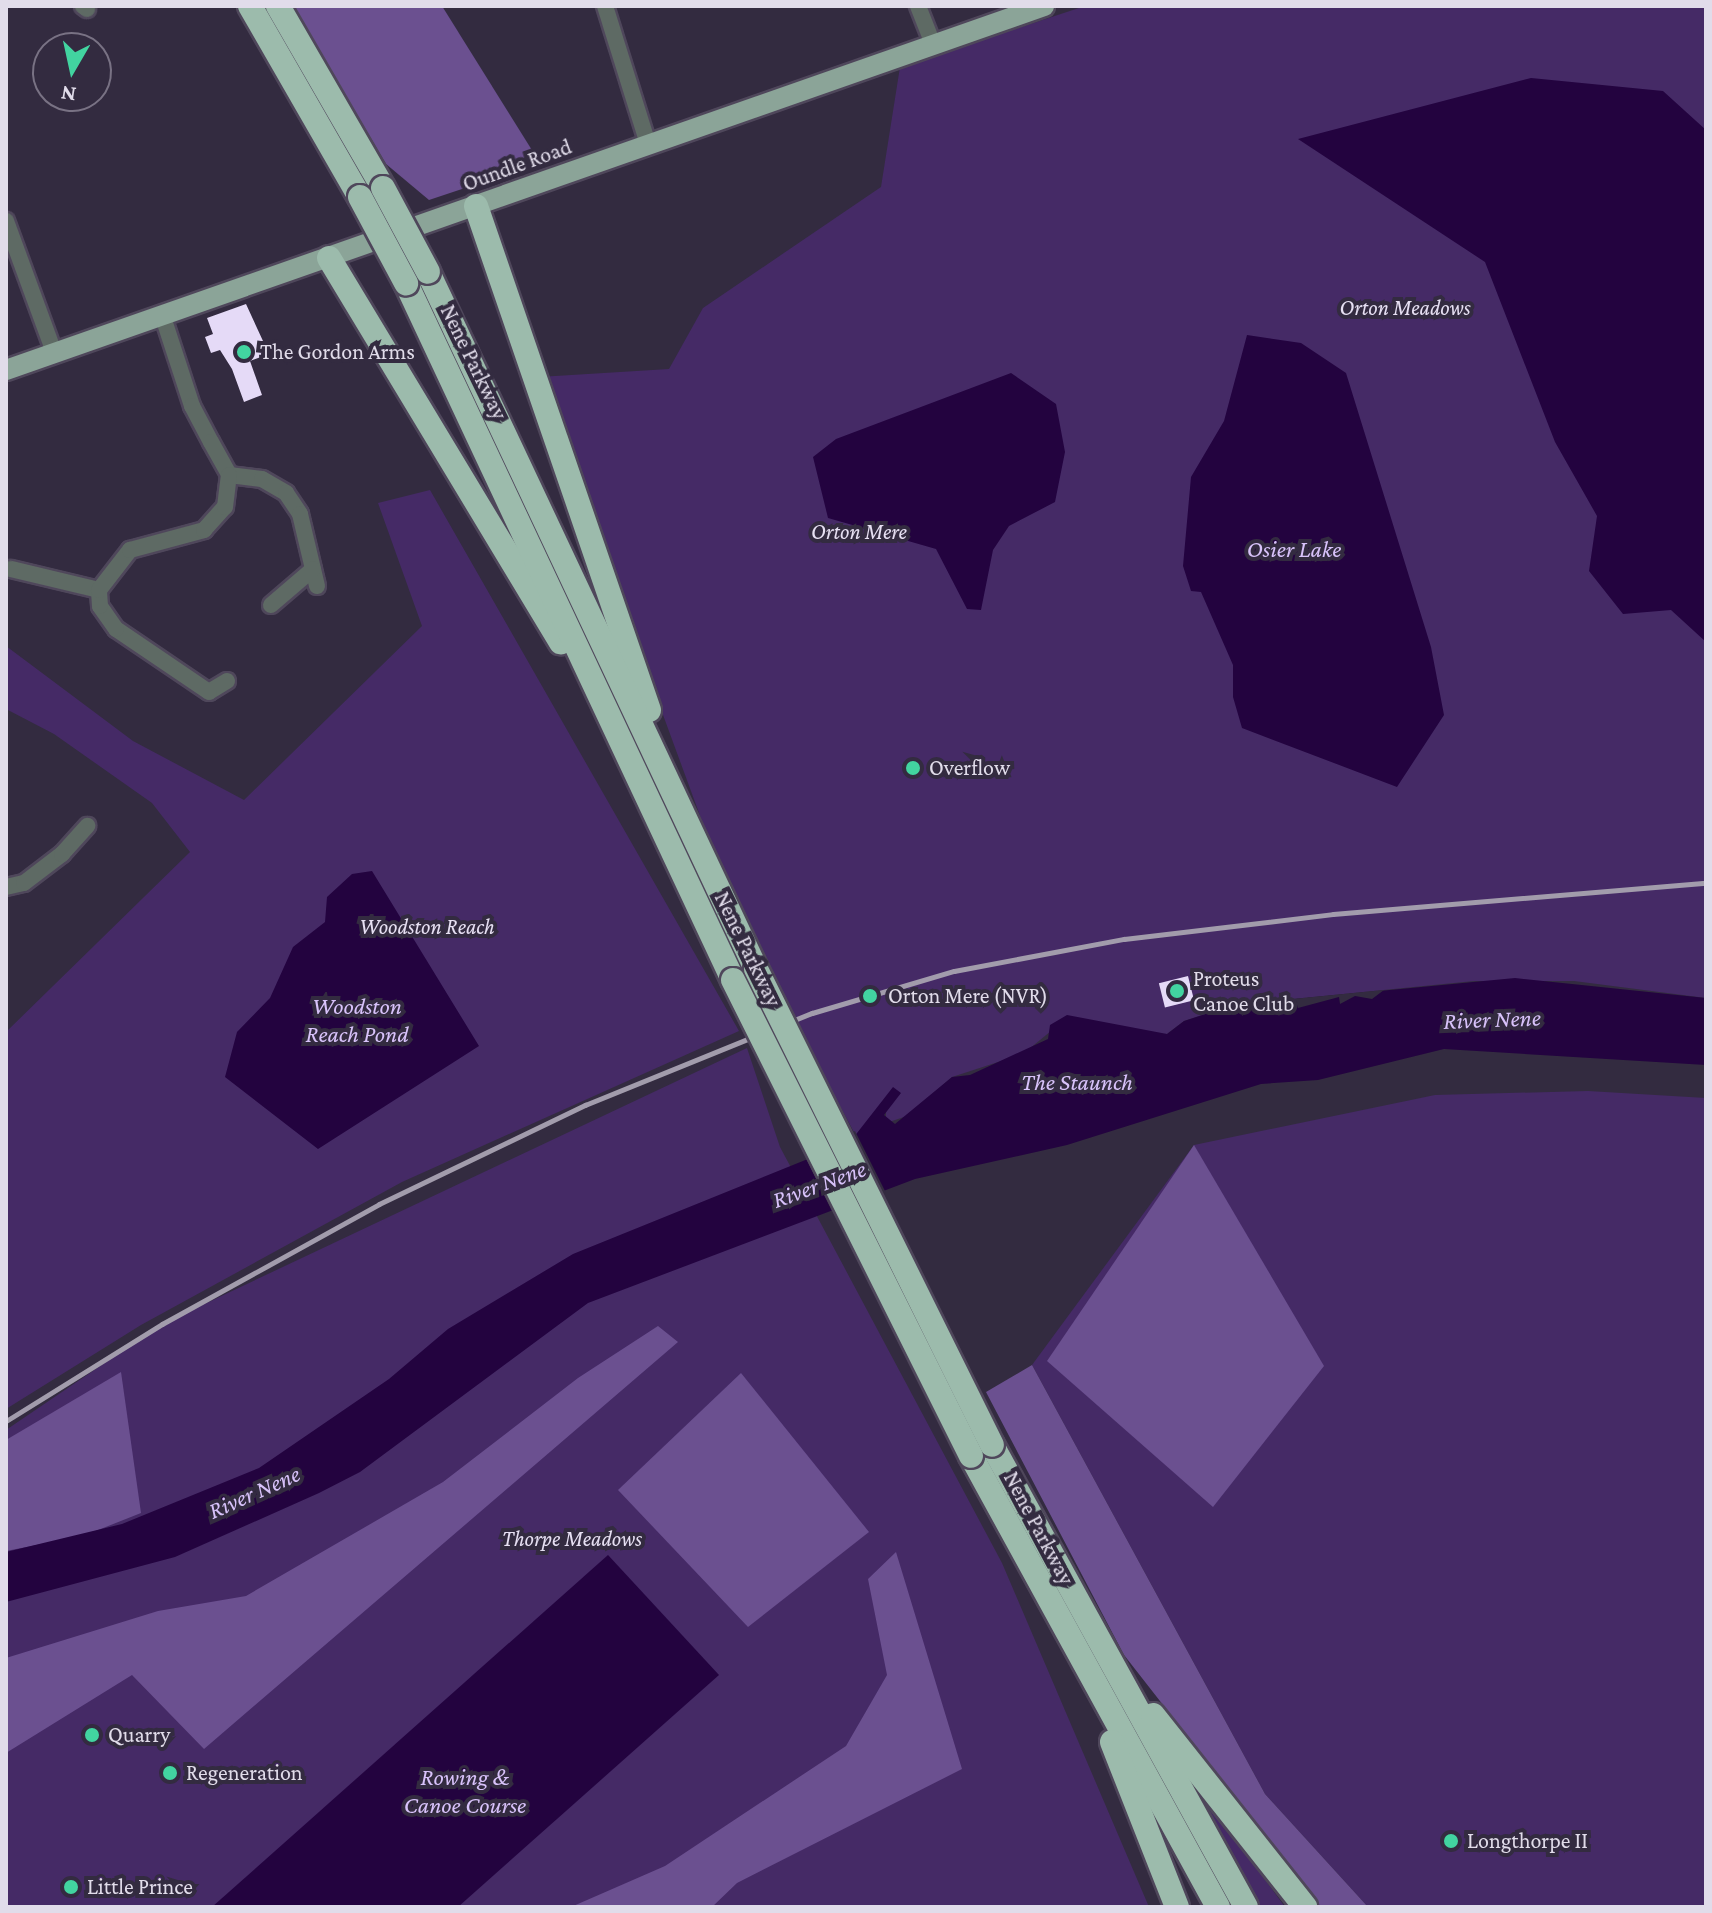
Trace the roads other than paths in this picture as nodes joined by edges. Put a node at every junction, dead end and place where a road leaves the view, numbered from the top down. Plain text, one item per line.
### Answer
1 (250, 6) edge
2 (278, 6) edge
3 (605, 6) edge
4 (918, 6) edge
5 (1044, 6) edge
6 (933, 44) junction
7 (648, 144) junction
8 (372, 193) junction
9 (476, 206) junction
10 (6, 221) edge
11 (329, 258) junction
12 (417, 278) junction
13 (162, 314) junction
14 (54, 352) junction
15 (6, 370) edge
16 (229, 475) junction
17 (11, 569) dead end
18 (99, 590) junction
19 (271, 605) dead end
20 (227, 681) dead end
21 (668, 775) junction
22 (640, 779) junction
23 (87, 826) dead end
24 (6, 887) edge
25 (982, 1450) junction
26 (1109, 1659) junction
27 (1080, 1661) junction
28 (1177, 1907) edge
29 (1218, 1907) edge
30 (1246, 1907) edge
31 (1305, 1907) edge

1 - 8 highway, Nene Parkway
2 - 8 highway, Nene Parkway
3 - 7 street
4 - 6 street
5 - 6 main road, Oundle Road
6 - 7 main road, Oundle Road
7 - 9 main road, Oundle Road
8 - 12 highway, Nene Parkway, bridge
9 - 11 main road, Oundle Road
9 - 21 highway
10 - 14 street
11 - 13 main road, Oundle Road
11 - 22 highway
12 - 21 highway, Nene Parkway
12 - 22 highway, Nene Parkway
13 - 14 main road, Oundle Road
13 - 16 street
14 - 15 main road, Oundle Road
16 - 18 street
16 - 19 street
17 - 18 street
18 - 20 street
21 - 25 highway, Nene Parkway, bridge
22 - 25 highway, Nene Parkway, bridge
23 - 24 street
25 - 26 highway, Nene Parkway
25 - 27 highway, Nene Parkway
26 - 30 highway, Nene Parkway
26 - 31 highway
27 - 28 highway
27 - 29 highway, Nene Parkway

